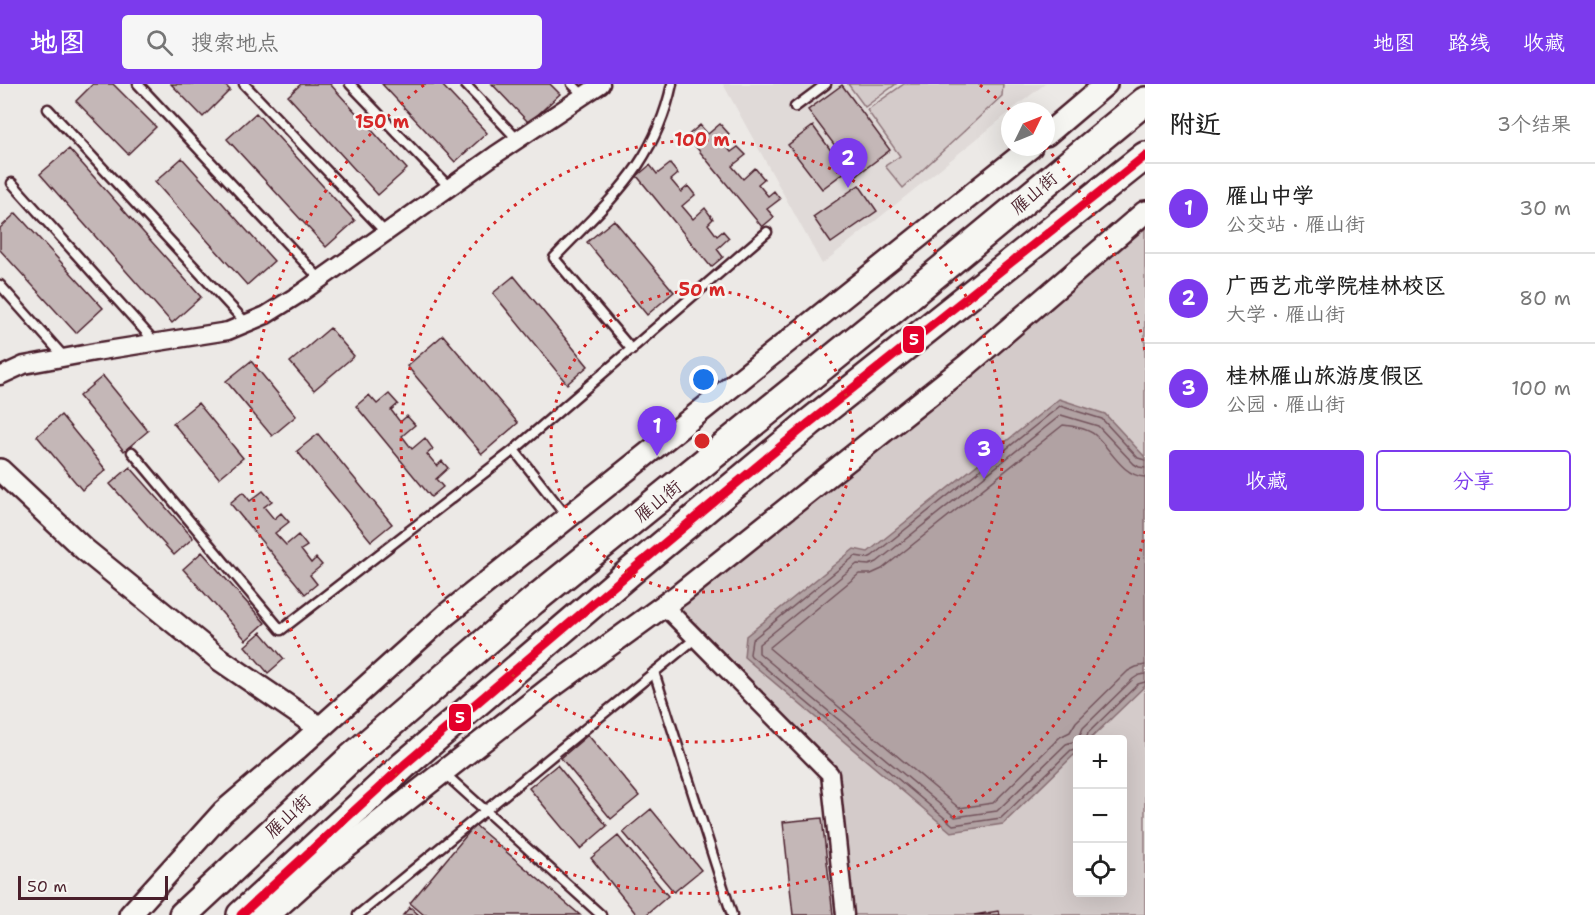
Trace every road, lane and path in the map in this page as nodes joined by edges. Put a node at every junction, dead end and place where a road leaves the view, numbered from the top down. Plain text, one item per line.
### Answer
1 (138, 84) edge
2 (244, 84) edge
3 (350, 84) edge
4 (465, 84) edge
5 (601, 84) edge
6 (672, 84) edge
7 (826, 84) edge
8 (1106, 84) edge
9 (578, 90) edge
10 (1145, 101) edge
11 (795, 107) dead end
12 (48, 109) dead end
13 (1055, 127) edge
14 (518, 140) junction
15 (1020, 156) edge
16 (1145, 156) edge
17 (12, 183) dead end
18 (450, 188) junction
19 (1145, 212) edge
20 (767, 232) dead end
21 (386, 233) junction
22 (321, 280) junction
23 (0, 285) edge
24 (247, 324) junction
25 (155, 342) junction
26 (632, 350) junction
27 (65, 358) junction
28 (0, 376) edge
29 (514, 450) junction
30 (132, 452) dead end
31 (0, 470) edge
32 (567, 517) junction
33 (664, 606) junction
34 (696, 638) junction
35 (654, 672) junction
36 (320, 728) junction
37 (443, 773) junction
38 (485, 810) junction
39 (130, 915) edge
40 (183, 915) edge
41 (241, 915) edge
42 (269, 915) edge
43 (358, 915) edge
44 (601, 915) edge
45 (732, 915) edge
46 (846, 915) edge

1 - 22 lane
2 - 21 lane
3 - 18 lane
4 - 14 lane
5 - 9 street
6 - 26 lane
7 - 11 lane
8 - 13 street
9 - 14 street
10 - 40 highway, 雁山街
12 - 24 lane
14 - 18 street
15 - 32 street
16 - 41 highway, 雁山街
17 - 25 lane
18 - 21 street
19 - 33 street
20 - 26 lane
21 - 22 street
22 - 24 street
23 - 27 lane
24 - 25 street
25 - 27 street
26 - 29 lane
27 - 28 street
29 - 30 lane
29 - 32 lane
31 - 36 street
32 - 36 street
33 - 34 street
33 - 37 street
34 - 35 lane
34 - 46 street
35 - 38 lane
35 - 45 lane
36 - 39 street
37 - 38 lane
37 - 42 street
38 - 43 lane
38 - 44 lane

